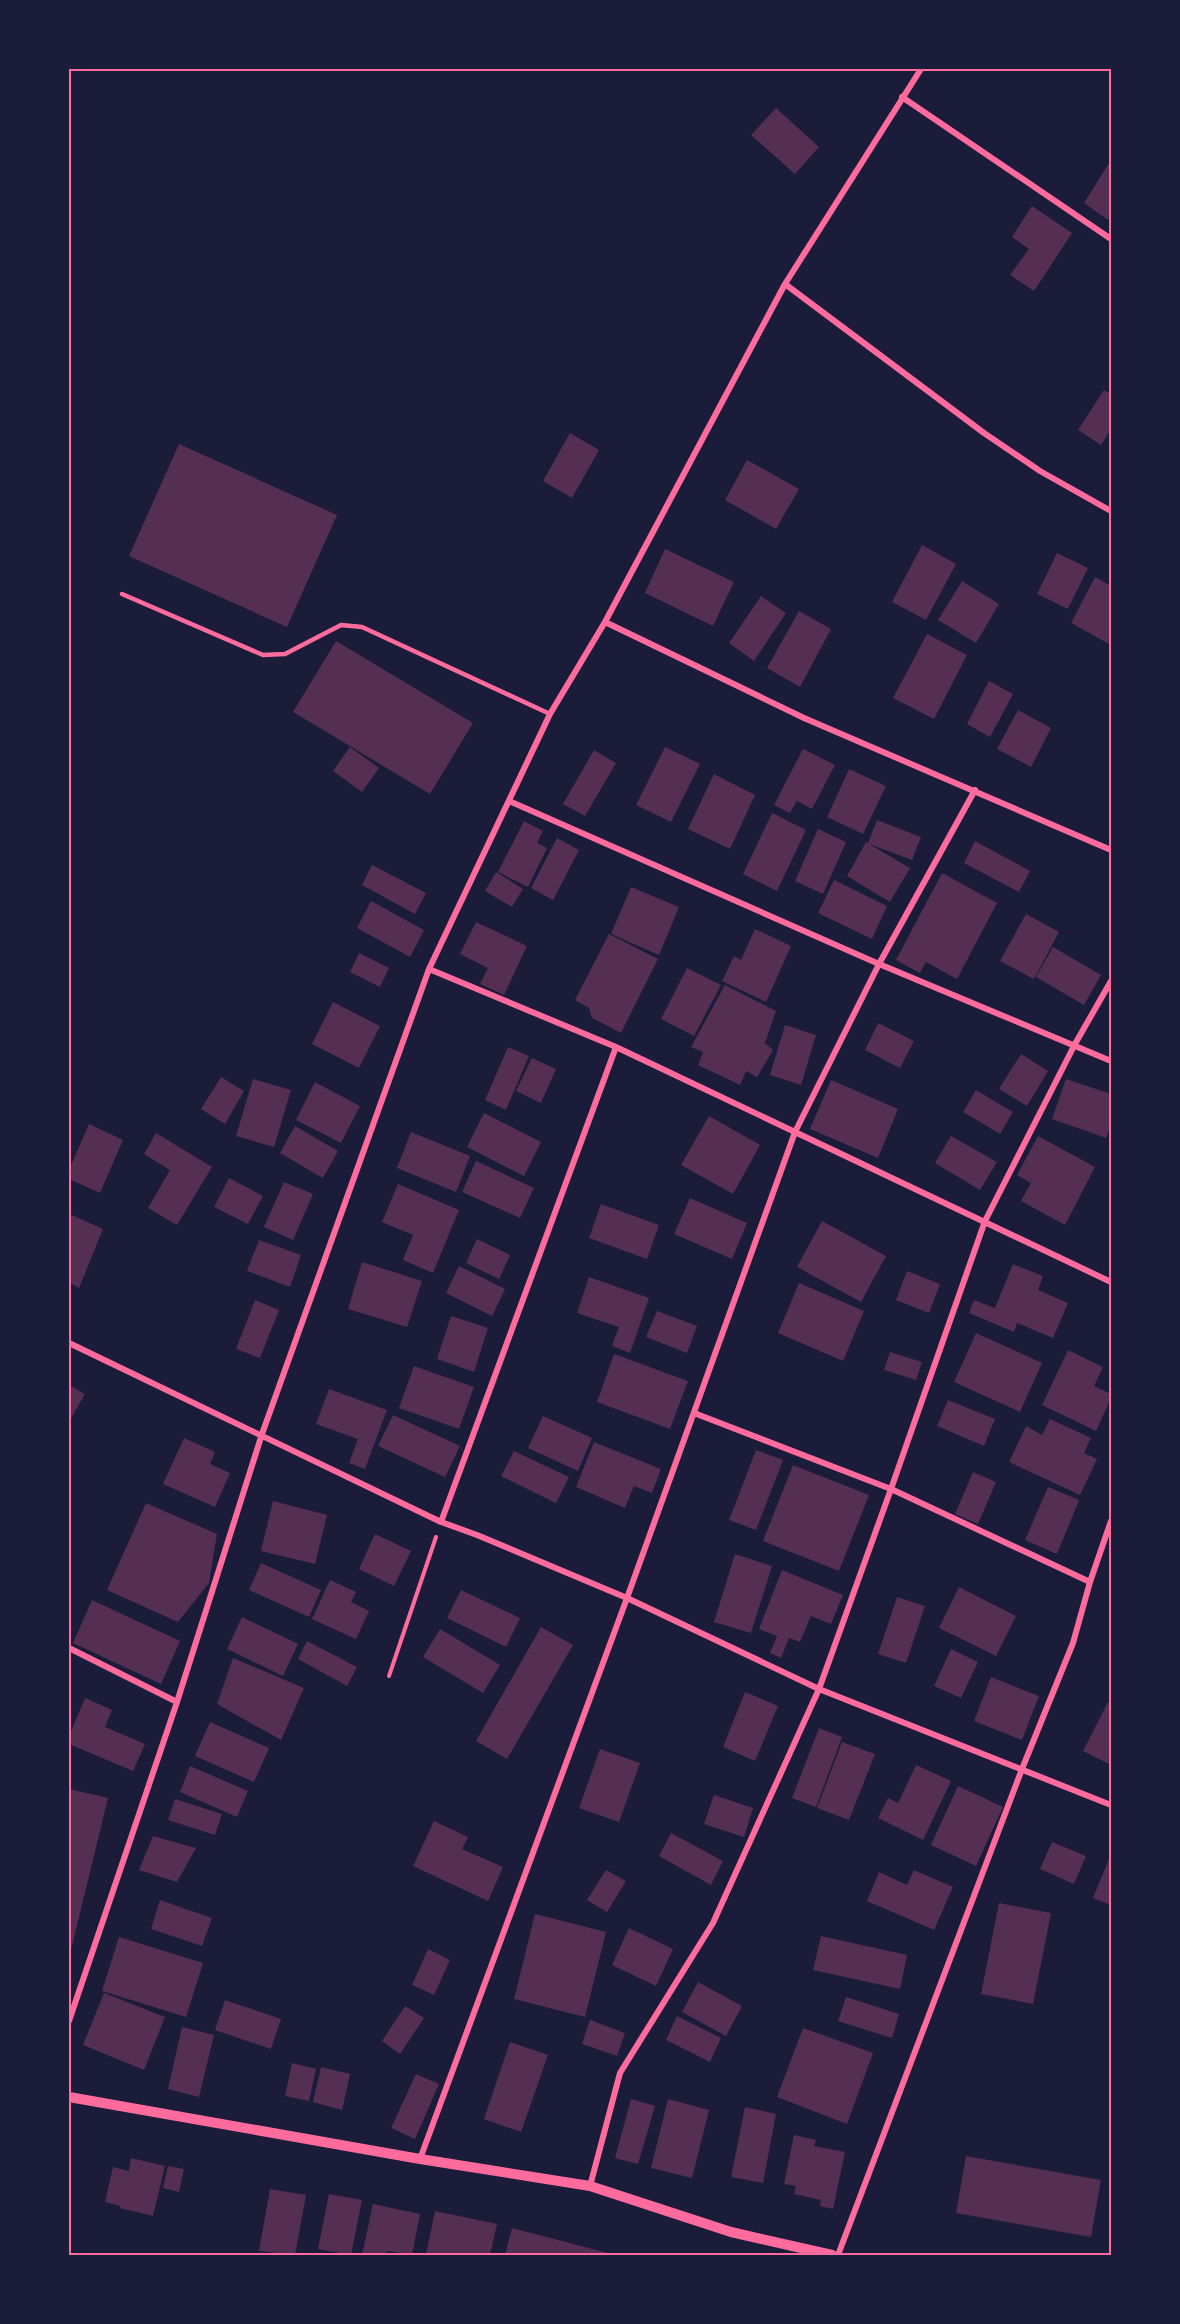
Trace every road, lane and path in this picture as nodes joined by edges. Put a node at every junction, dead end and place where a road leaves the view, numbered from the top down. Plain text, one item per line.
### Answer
1 (921, 69) edge
2 (902, 97) junction
3 (1111, 239) edge
4 (785, 284) junction
5 (1111, 511) edge
6 (122, 594) dead end
7 (605, 622) junction
8 (550, 714) junction
9 (975, 790) junction
10 (509, 801) junction
11 (1111, 850) edge
12 (879, 964) junction
13 (429, 969) junction
14 (1111, 981) edge
15 (1075, 1044) junction
16 (616, 1047) junction
17 (1111, 1060) edge
18 (795, 1132) junction
19 (985, 1221) junction
20 (1111, 1282) edge
21 (69, 1343) edge
22 (694, 1413) junction
23 (262, 1434) junction
24 (891, 1489) junction
25 (1111, 1521) edge
26 (441, 1522) junction
27 (1090, 1582) junction
28 (627, 1598) junction
29 (69, 1648) edge
30 (389, 1676) dead end
31 (819, 1689) junction
32 (177, 1702) junction
33 (1022, 1770) junction
34 (1111, 1805) edge
35 (69, 2021) edge
36 (69, 2097) edge
37 (420, 2159) junction
38 (590, 2186) junction
39 (832, 2255) edge
40 (838, 2255) edge

1 - 2 street
2 - 3 street
2 - 4 street
4 - 5 street
4 - 7 street
6 - 8 lane
7 - 8 street
7 - 9 street
8 - 10 street
9 - 11 street
9 - 12 street
10 - 12 street
10 - 13 street
12 - 15 street
12 - 18 street
13 - 16 street
13 - 23 street
14 - 15 street
15 - 17 street
15 - 19 street
16 - 18 street
16 - 26 street
18 - 19 street
18 - 22 street
19 - 20 street
19 - 24 street
21 - 23 street
22 - 24 street
22 - 28 street
23 - 26 street
23 - 32 street
24 - 27 street
24 - 31 street
25 - 27 street
26 - 28 street
26 - 30 path
27 - 33 street
28 - 31 street
28 - 37 street
29 - 32 street
31 - 33 street
31 - 38 street
32 - 35 street
33 - 34 street
33 - 40 street
36 - 37 street
37 - 38 street
38 - 39 street

